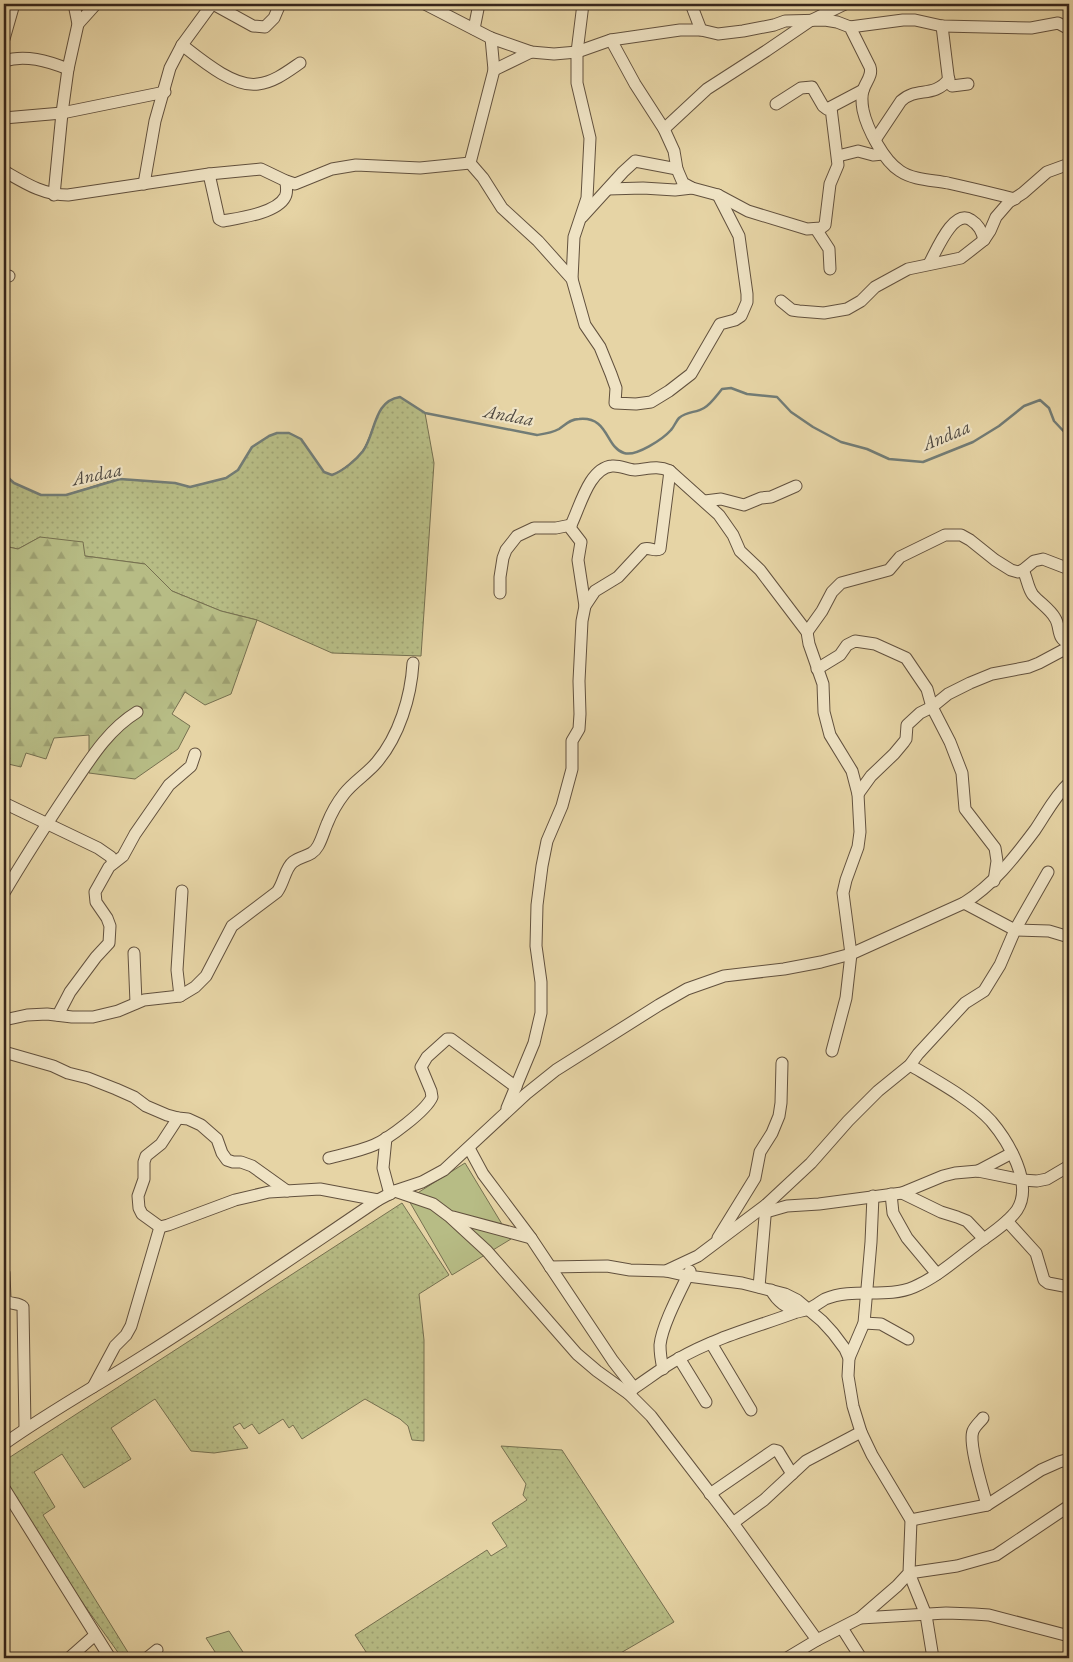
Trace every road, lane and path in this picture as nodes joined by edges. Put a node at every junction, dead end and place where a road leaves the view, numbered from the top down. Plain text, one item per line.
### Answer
1 (14, 4) edge
2 (74, 4) edge
3 (96, 4) edge
4 (212, 4) edge
5 (280, 4) edge
6 (425, 4) edge
7 (478, 4) edge
8 (583, 4) edge
9 (839, 5) edge
10 (691, 6) edge
11 (810, 21) junction
12 (78, 24) junction
13 (774, 25) junction
14 (942, 26) junction
15 (850, 27) junction
16 (474, 29) junction
17 (680, 30) junction
18 (701, 30) junction
19 (1069, 30) edge
20 (491, 38) junction
21 (4, 40) edge
22 (611, 40) junction
23 (783, 40) junction
24 (182, 45) junction
25 (531, 52) junction
26 (577, 52) junction
27 (4, 61) edge
28 (300, 63) dead end
29 (68, 69) junction
30 (494, 70) junction
31 (948, 79) junction
32 (968, 84) dead end
33 (863, 90) junction
34 (165, 92) junction
35 (776, 104) dead end
36 (831, 108) junction
37 (62, 113) junction
38 (4, 118) edge
39 (664, 129) junction
40 (876, 140) junction
41 (883, 154) junction
42 (838, 156) junction
43 (470, 163) junction
44 (1069, 164) edge
45 (677, 169) junction
46 (4, 171) edge
47 (209, 174) junction
48 (286, 181) junction
49 (144, 184) junction
50 (692, 188) junction
51 (608, 189) junction
52 (54, 195) junction
53 (718, 195) junction
54 (1015, 199) junction
55 (580, 218) junction
56 (816, 229) junction
57 (984, 240) junction
58 (929, 264) junction
59 (830, 269) dead end
60 (572, 278) junction
61 (780, 301) dead end
62 (670, 471) junction
63 (796, 486) dead end
64 (705, 501) junction
65 (571, 525) junction
66 (1069, 569) edge
67 (1023, 570) junction
68 (500, 593) dead end
69 (585, 606) junction
70 (807, 632) junction
71 (1069, 645) edge
72 (413, 663) dead end
73 (818, 669) junction
74 (932, 707) junction
75 (137, 712) dead end
76 (195, 754) dead end
77 (1069, 783) edge
78 (858, 794) junction
79 (4, 802) edge
80 (47, 824) junction
81 (113, 863) junction
82 (1048, 872) dead end
83 (994, 881) junction
84 (182, 891) dead end
85 (4, 893) edge
86 (964, 903) junction
87 (1016, 930) junction
88 (1069, 938) edge
89 (134, 953) dead end
90 (851, 954) junction
91 (180, 996) junction
92 (136, 1003) junction
93 (58, 1015) junction
94 (4, 1020) edge
95 (832, 1051) dead end
96 (4, 1052) edge
97 (782, 1063) dead end
98 (910, 1065) junction
99 (516, 1087) junction
100 (504, 1113) junction
101 (178, 1118) junction
102 (386, 1138) junction
103 (469, 1148) junction
104 (1012, 1153) junction
105 (329, 1158) dead end
106 (1069, 1166) edge
107 (978, 1171) junction
108 (1022, 1180) junction
109 (287, 1191) junction
110 (393, 1193) junction
111 (897, 1193) junction
112 (873, 1196) junction
113 (378, 1200) junction
114 (766, 1209) junction
115 (449, 1216) junction
116 (1007, 1221) junction
117 (160, 1227) junction
118 (531, 1238) junction
119 (984, 1239) junction
120 (713, 1246) junction
121 (698, 1256) junction
122 (550, 1267) junction
123 (666, 1271) junction
124 (4, 1273) edge
125 (937, 1274) junction
126 (688, 1276) junction
127 (759, 1286) junction
128 (1069, 1287) edge
129 (867, 1293) junction
130 (803, 1310) junction
131 (864, 1323) junction
132 (908, 1339) dead end
133 (712, 1343) junction
134 (679, 1358) junction
135 (849, 1358) junction
136 (663, 1369) junction
137 (91, 1390) junction
138 (632, 1391) junction
139 (706, 1402) dead end
140 (751, 1410) dead end
141 (983, 1418) dead end
142 (25, 1429) junction
143 (861, 1432) junction
144 (4, 1444) edge
145 (1069, 1459) edge
146 (792, 1474) junction
147 (4, 1488) edge
148 (710, 1494) junction
149 (987, 1505) junction
150 (1069, 1506) edge
151 (911, 1520) junction
152 (733, 1523) junction
153 (909, 1573) junction
154 (926, 1615) junction
155 (860, 1618) junction
156 (842, 1628) junction
157 (95, 1635) junction
158 (1069, 1635) edge
159 (816, 1640) junction
160 (157, 1650) dead end
161 (68, 1658) edge
162 (110, 1658) edge
163 (147, 1658) edge
164 (787, 1658) edge
165 (861, 1658) edge
166 (933, 1658) edge

1 - 21 street
2 - 12 street
3 - 12 street
4 - 5 street
4 - 24 street
6 - 16 street
7 - 16 street
8 - 26 street
9 - 11 street
10 - 17 street
10 - 18 street
11 - 13 street
11 - 15 street
11 - 23 street
12 - 29 street
13 - 18 street
13 - 23 street
14 - 15 street
14 - 19 street
14 - 31 street
15 - 33 street
16 - 20 street
17 - 18 street
17 - 22 street
20 - 25 street
20 - 30 street
22 - 26 street
22 - 39 street
23 - 39 street
24 - 28 street
24 - 34 street
25 - 26 street
25 - 30 street
26 - 55 street
27 - 29 street
29 - 37 street
30 - 43 street
31 - 32 street
31 - 40 street
33 - 36 street
33 - 40 street
34 - 37 street
34 - 49 street
35 - 36 street
36 - 42 street
37 - 38 street
37 - 52 street
39 - 45 street
40 - 41 street
41 - 42 street
41 - 54 street
42 - 56 street
43 - 48 street
43 - 60 street
44 - 54 street
45 - 50 street
45 - 51 street
46 - 52 street
47 - 48 street
47 - 48 street
47 - 49 street
49 - 52 street
50 - 51 street
50 - 53 street
51 - 55 street
53 - 56 street
53 - 60 street
54 - 57 street
55 - 60 street
56 - 59 street
57 - 58 street
57 - 58 street
58 - 61 street
62 - 64 street
62 - 65 street
62 - 69 street
63 - 64 street
64 - 70 street
65 - 68 street
65 - 69 street
66 - 67 street
67 - 70 street
67 - 71 street
69 - 99 street
70 - 73 street
71 - 74 street
72 - 91 street
73 - 74 street
73 - 78 street
74 - 78 street
74 - 83 street
75 - 80 street
76 - 81 street
77 - 83 street
78 - 90 street
79 - 80 street
80 - 81 street
80 - 85 street
81 - 93 street
82 - 87 street
83 - 86 street
84 - 91 street
86 - 87 street
86 - 90 street
87 - 88 street
87 - 98 street
89 - 92 street
90 - 95 street
90 - 100 street
91 - 92 street
92 - 93 street
93 - 94 street
96 - 101 street
97 - 120 street
98 - 104 street
98 - 114 street
99 - 100 street
99 - 102 street
100 - 103 street
101 - 109 street
101 - 117 street
102 - 105 street
102 - 110 street
103 - 110 street
103 - 118 street
104 - 107 street
104 - 108 street
106 - 108 street
107 - 108 street
107 - 111 street
108 - 116 street
109 - 113 street
109 - 117 street
110 - 113 street
110 - 115 street
111 - 112 street
111 - 119 street
111 - 125 street
112 - 114 street
112 - 129 street
113 - 137 street
114 - 120 street
114 - 127 street
115 - 118 street
115 - 138 street
116 - 119 street
116 - 128 street
117 - 137 street
118 - 122 street
119 - 125 street
120 - 121 street
121 - 123 street
121 - 126 street
122 - 123 street
122 - 138 street
123 - 126 street
124 - 142 street
125 - 129 street
126 - 127 street
126 - 136 street
127 - 130 street
129 - 130 street
129 - 131 street
130 - 133 street
130 - 135 street
131 - 132 street
131 - 135 street
133 - 134 street
133 - 140 street
134 - 136 street
134 - 139 street
135 - 143 street
136 - 138 street
137 - 142 street
138 - 148 street
141 - 149 street
142 - 144 street
143 - 146 street
143 - 151 street
145 - 149 street
146 - 148 street
146 - 152 street
147 - 157 street
148 - 152 street
149 - 151 street
150 - 153 street
151 - 153 street
152 - 159 street
153 - 154 street
153 - 155 street
154 - 155 street
154 - 158 street
154 - 166 street
155 - 156 street
156 - 159 street
156 - 165 street
157 - 161 street
157 - 162 street
159 - 164 street
160 - 163 street

